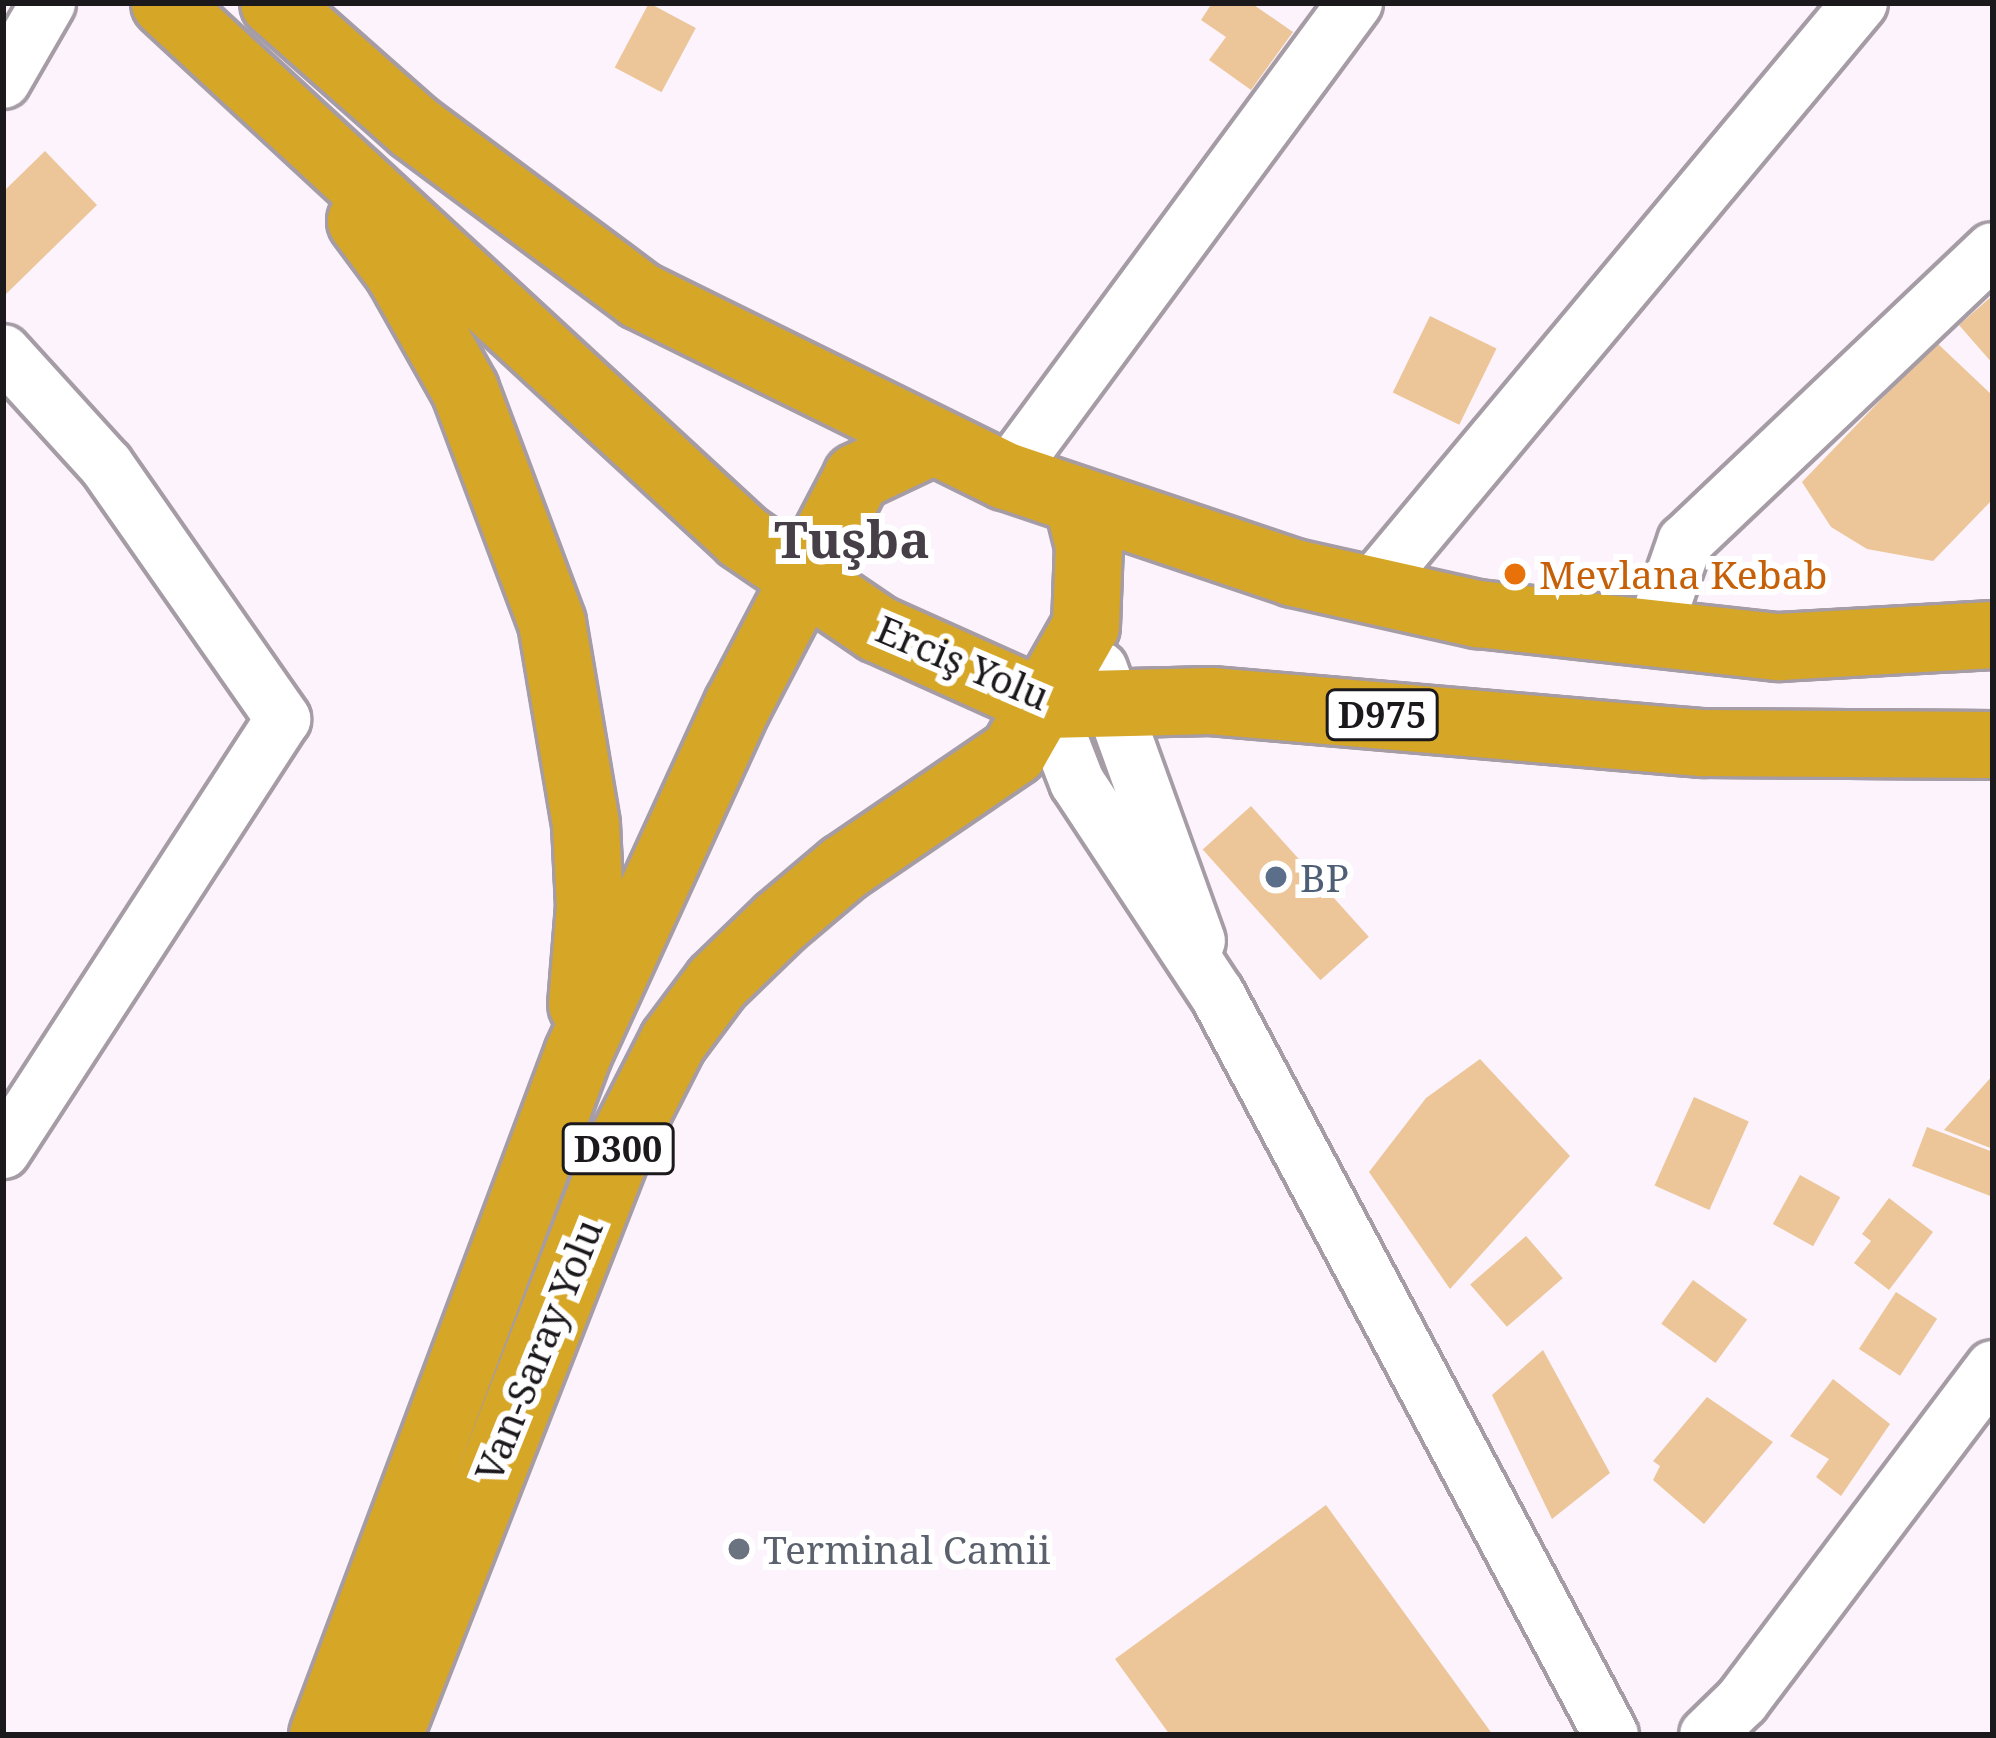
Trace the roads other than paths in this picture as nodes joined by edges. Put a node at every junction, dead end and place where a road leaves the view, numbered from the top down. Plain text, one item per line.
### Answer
1 (31, 3) edge
2 (48, 3) edge
3 (165, 3) edge
4 (274, 3) edge
5 (1355, 3) edge
6 (1860, 3) edge
7 (3, 19) edge
8 (3, 81) edge
9 (272, 104) junction
10 (1993, 250) edge
11 (3, 352) edge
12 (931, 442) junction
13 (1006, 476) junction
14 (1078, 502) junction
15 (801, 579) junction
16 (1369, 591) junction
17 (1086, 626) junction
18 (1993, 635) edge
19 (1652, 636) junction
20 (1047, 705) junction
21 (1113, 705) junction
22 (1993, 745) edge
23 (1216, 994) junction
24 (578, 1054) junction
25 (3, 1151) edge
26 (1993, 1368) edge
27 (323, 1735) edge
28 (389, 1735) edge
29 (1611, 1735) edge
30 (1707, 1735) edge

1 - 7 street
2 - 8 street
3 - 9 highway, Erciş Yolu
4 - 12 highway
5 - 13 street
6 - 16 street
9 - 15 highway, Erciş Yolu
9 - 24 highway
10 - 19 street
11 - 25 street
12 - 13 highway
12 - 15 highway, Van-Saray Yolu
13 - 14 highway
14 - 16 highway
14 - 17 highway
15 - 20 highway, Erciş Yolu / D975
15 - 24 highway, Van-Saray Yolu
16 - 19 highway
17 - 20 highway, Van-Saray Yolu
17 - 21 street
18 - 19 highway
20 - 21 highway, Erciş Yolu / D975
20 - 23 street
20 - 28 highway, Van-Saray Yolu / D300
21 - 22 highway, Erciş Yolu / D975
21 - 23 street
23 - 29 street
24 - 27 highway, Van-Saray Yolu / D300
26 - 30 street

